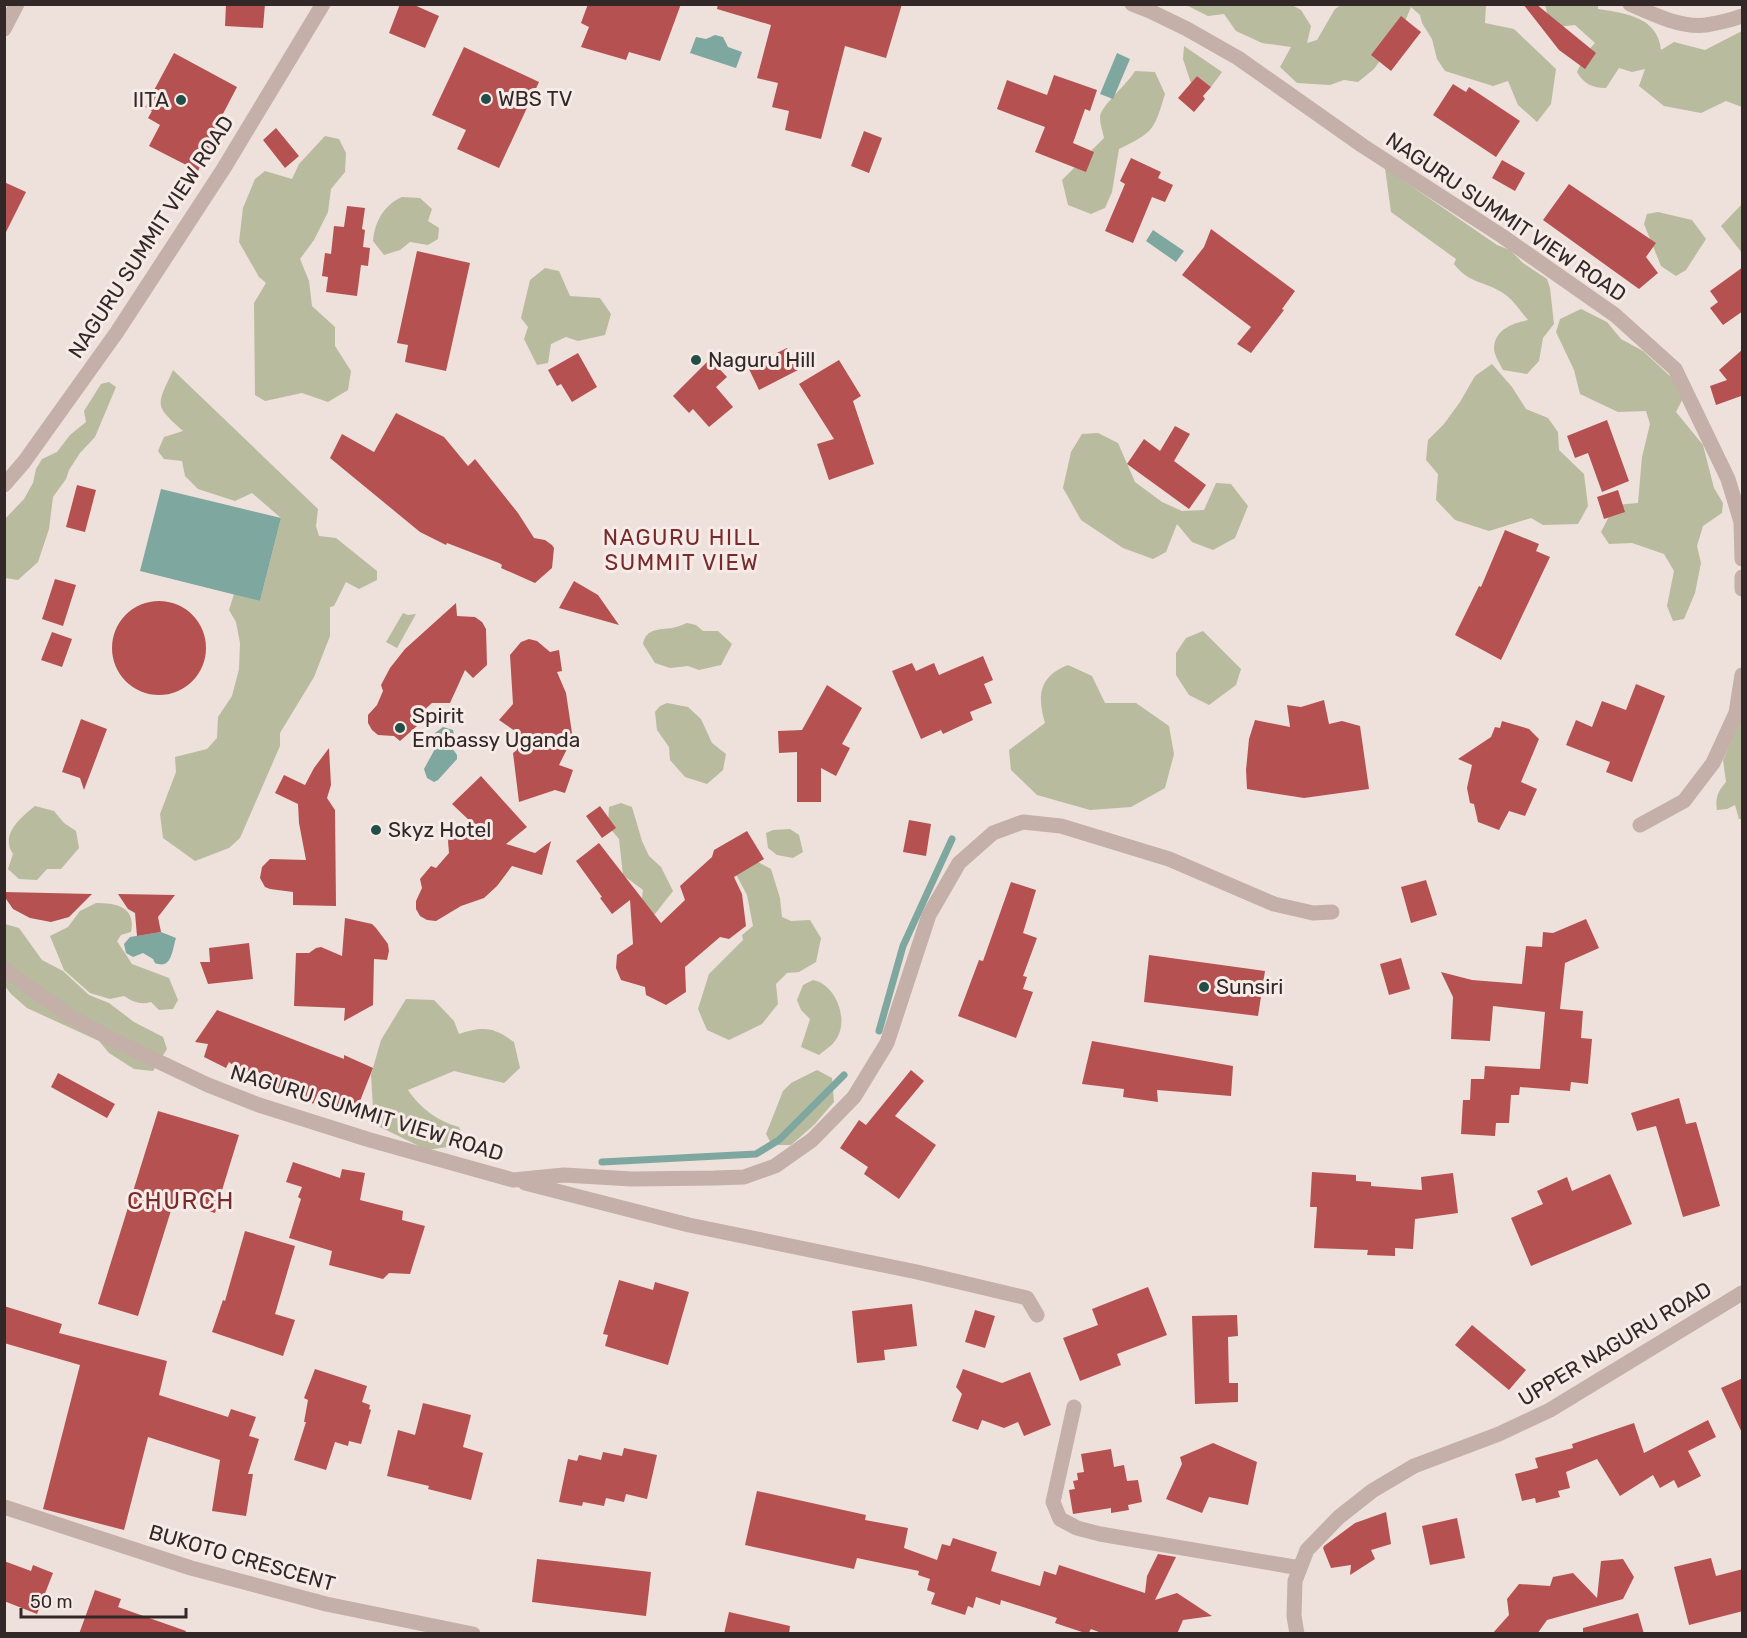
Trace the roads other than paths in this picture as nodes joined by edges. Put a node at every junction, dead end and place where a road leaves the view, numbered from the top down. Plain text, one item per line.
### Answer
1 (17, 4) edge
2 (323, 4) edge
3 (1132, 4) edge
4 (1630, 4) edge
5 (1743, 16) edge
6 (4, 29) edge
7 (4, 485) edge
8 (1743, 559) edge
9 (1743, 577) edge
10 (1743, 589) edge
11 (1743, 675) edge
12 (1640, 825) dead end
13 (1332, 912) dead end
14 (4, 969) edge
15 (513, 1180) junction
16 (1743, 1293) edge
17 (1037, 1315) dead end
18 (1074, 1407) dead end
19 (4, 1507) edge
20 (1300, 1568) junction
21 (433, 1630) edge
22 (473, 1634) edge
23 (1297, 1634) edge

1 - 6 street
2 - 7 street, NAGURU SUMMIT VIEW ROAD
3 - 8 street, NAGURU SUMMIT VIEW ROAD
4 - 5 street
9 - 10 street
11 - 12 street
13 - 15 street, NAGURU SUMMIT VIEW ROAD
14 - 15 street, NAGURU SUMMIT VIEW ROAD
15 - 17 street
16 - 20 street, UPPER NAGURU ROAD
18 - 20 street
19 - 21 street, BUKOTO CRESCENT
20 - 23 street, UPPER NAGURU ROAD
21 - 22 street, BUKOTO CRESCENT

